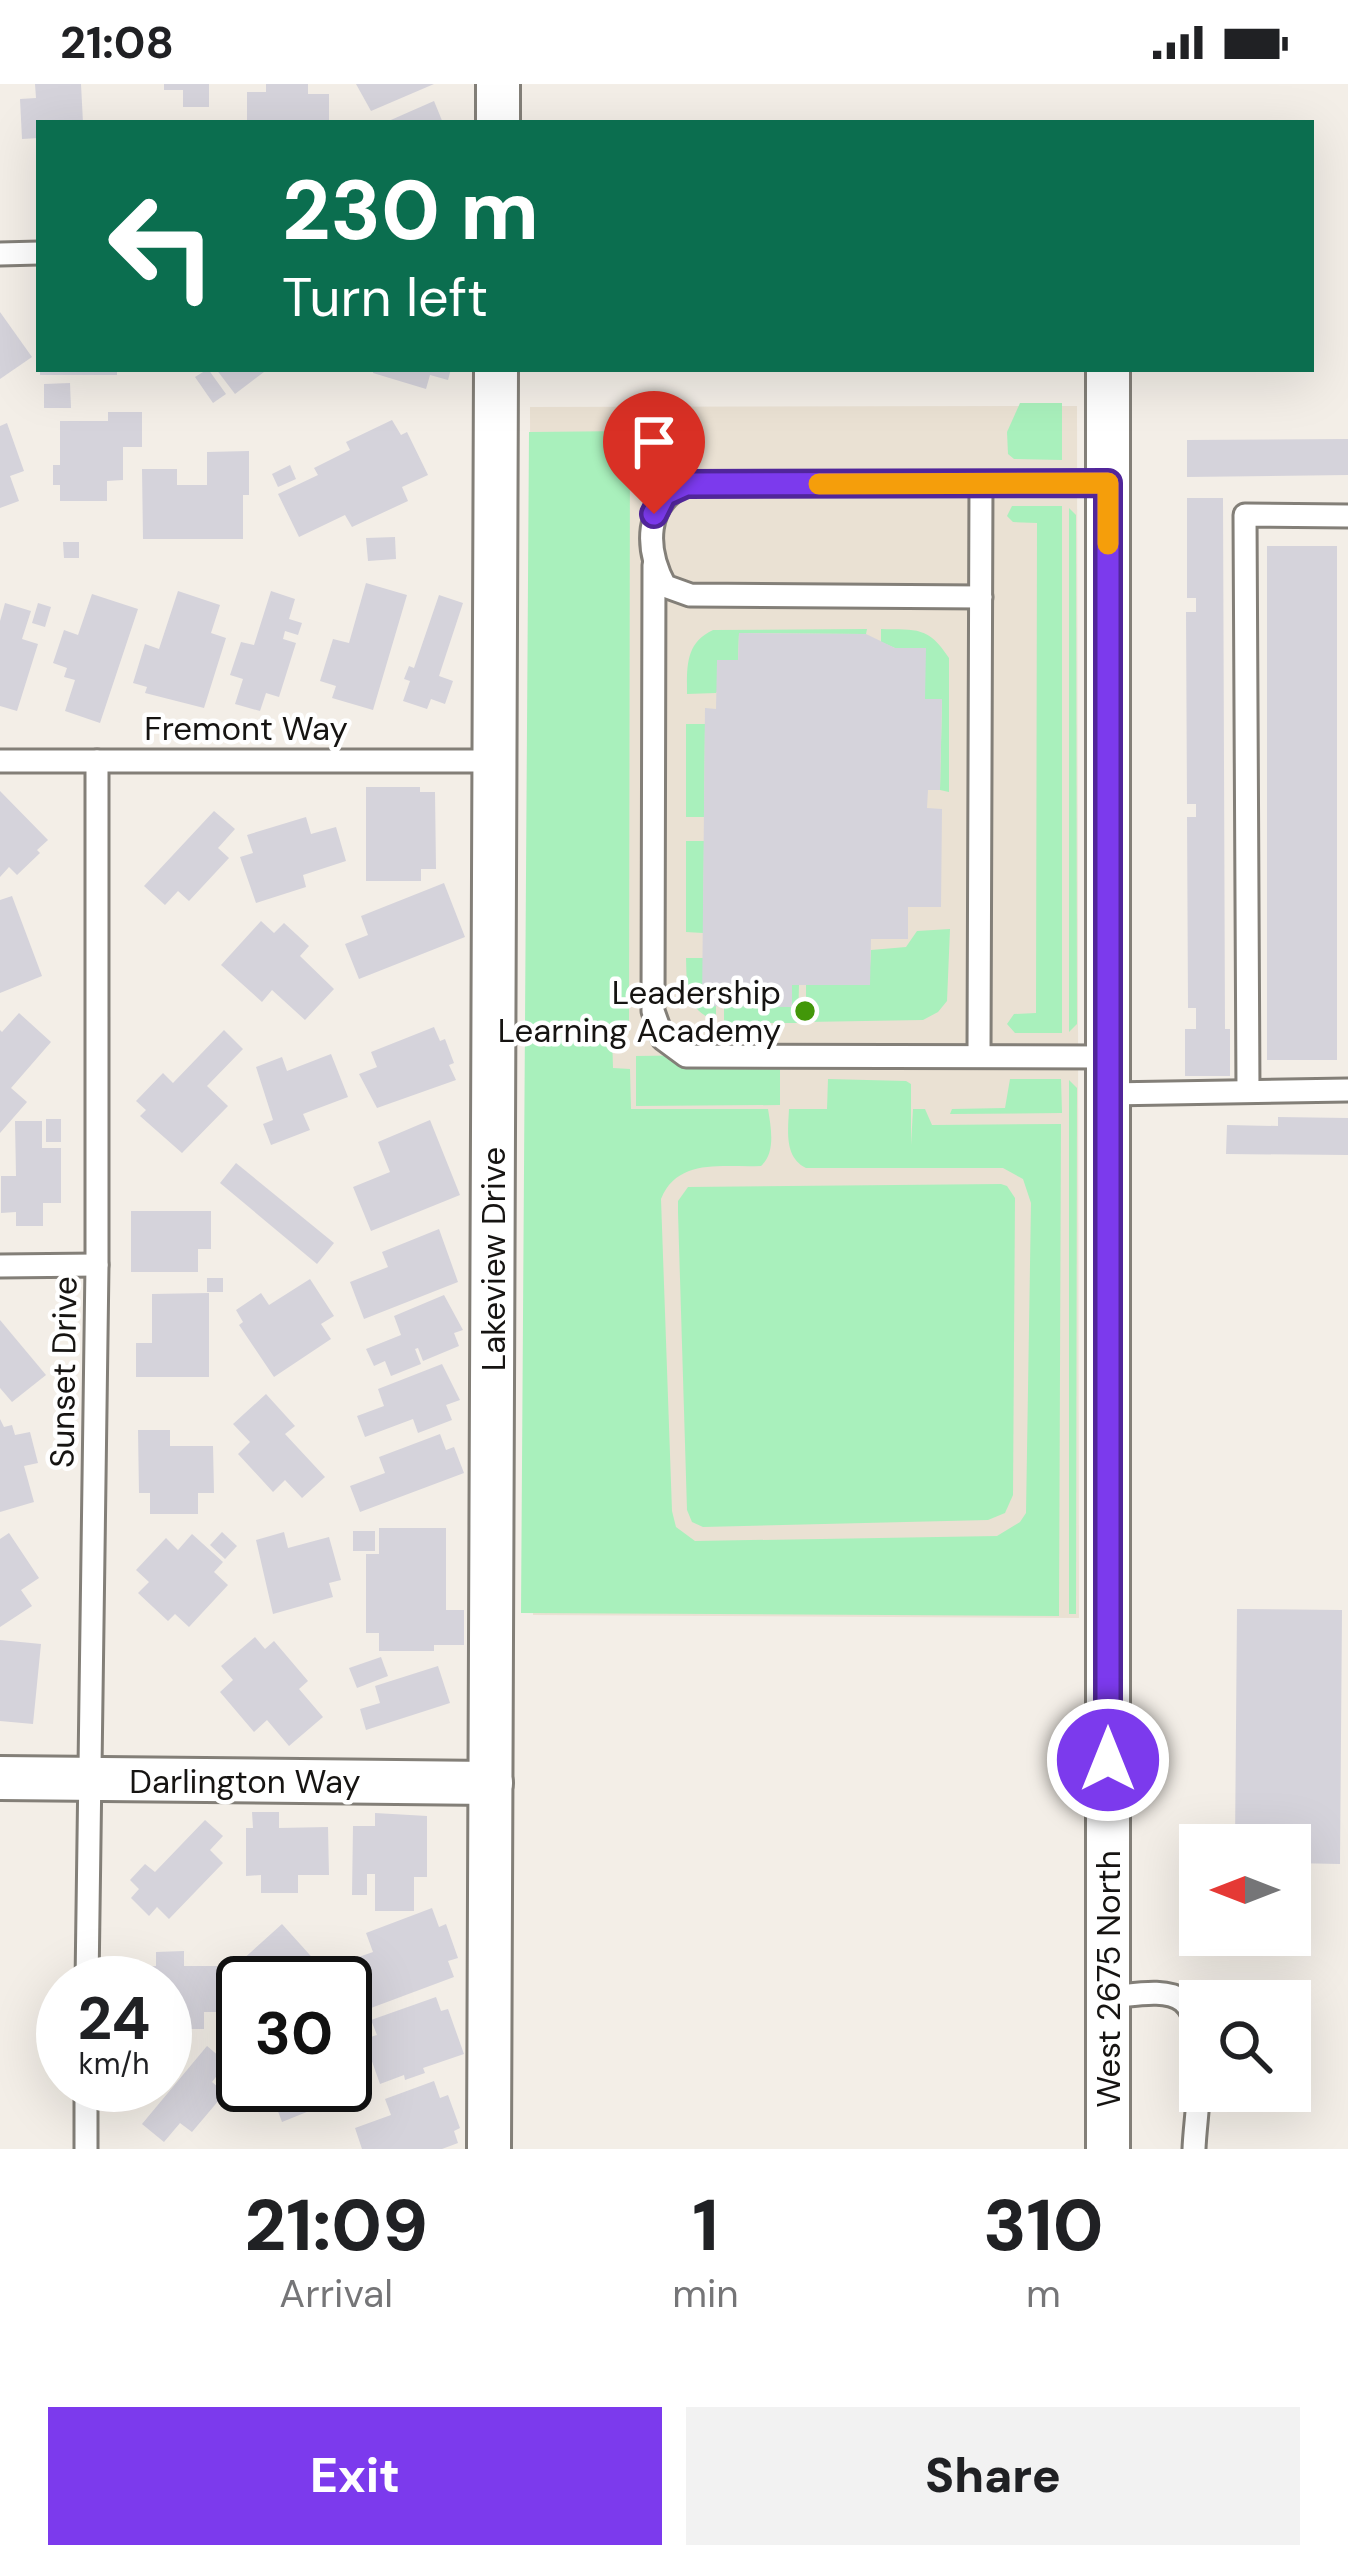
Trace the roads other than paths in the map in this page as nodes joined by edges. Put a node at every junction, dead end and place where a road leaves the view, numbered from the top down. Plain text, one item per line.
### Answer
1 (498, 84) edge
2 (498, 120) edge
3 (0, 254) edge
4 (36, 254) edge
5 (496, 372) edge
6 (1108, 372) edge
7 (1108, 483) junction
8 (981, 484) junction
9 (1348, 516) edge
10 (654, 565) junction
11 (981, 597) junction
12 (493, 760) junction
13 (0, 761) edge
14 (97, 761) junction
15 (980, 1053) junction
16 (1109, 1075) junction
17 (1348, 1090) edge
18 (1248, 1091) junction
19 (97, 1265) junction
20 (0, 1266) edge
21 (0, 1778) edge
22 (90, 1780) junction
23 (491, 1783) junction
24 (87, 1956) edge
25 (1108, 1997) junction
26 (86, 2112) edge
27 (86, 2149) edge
28 (489, 2149) edge
29 (1108, 2149) edge
30 (1194, 2149) edge

1 - 2 street
3 - 4 lane
5 - 12 street, Lakeview Drive
6 - 7 street, West 2675 North
7 - 8 lane
7 - 16 street, West 2675 North
8 - 10 lane
8 - 11 lane
9 - 18 lane
10 - 11 lane
10 - 15 lane
11 - 15 lane
12 - 14 lane, Fremont Way
12 - 23 street, Lakeview Drive
13 - 14 lane, Fremont Way
14 - 19 lane, Sunset Drive
15 - 16 lane
16 - 18 lane
16 - 25 street, West 2675 North
17 - 18 lane
19 - 20 lane
19 - 22 lane, Sunset Drive
21 - 22 street, Darlington Way
22 - 23 street, Darlington Way
22 - 24 lane, Sunset Drive
23 - 28 street, Lakeview Drive
25 - 29 street, West 2675 North
25 - 30 lane
26 - 27 lane

